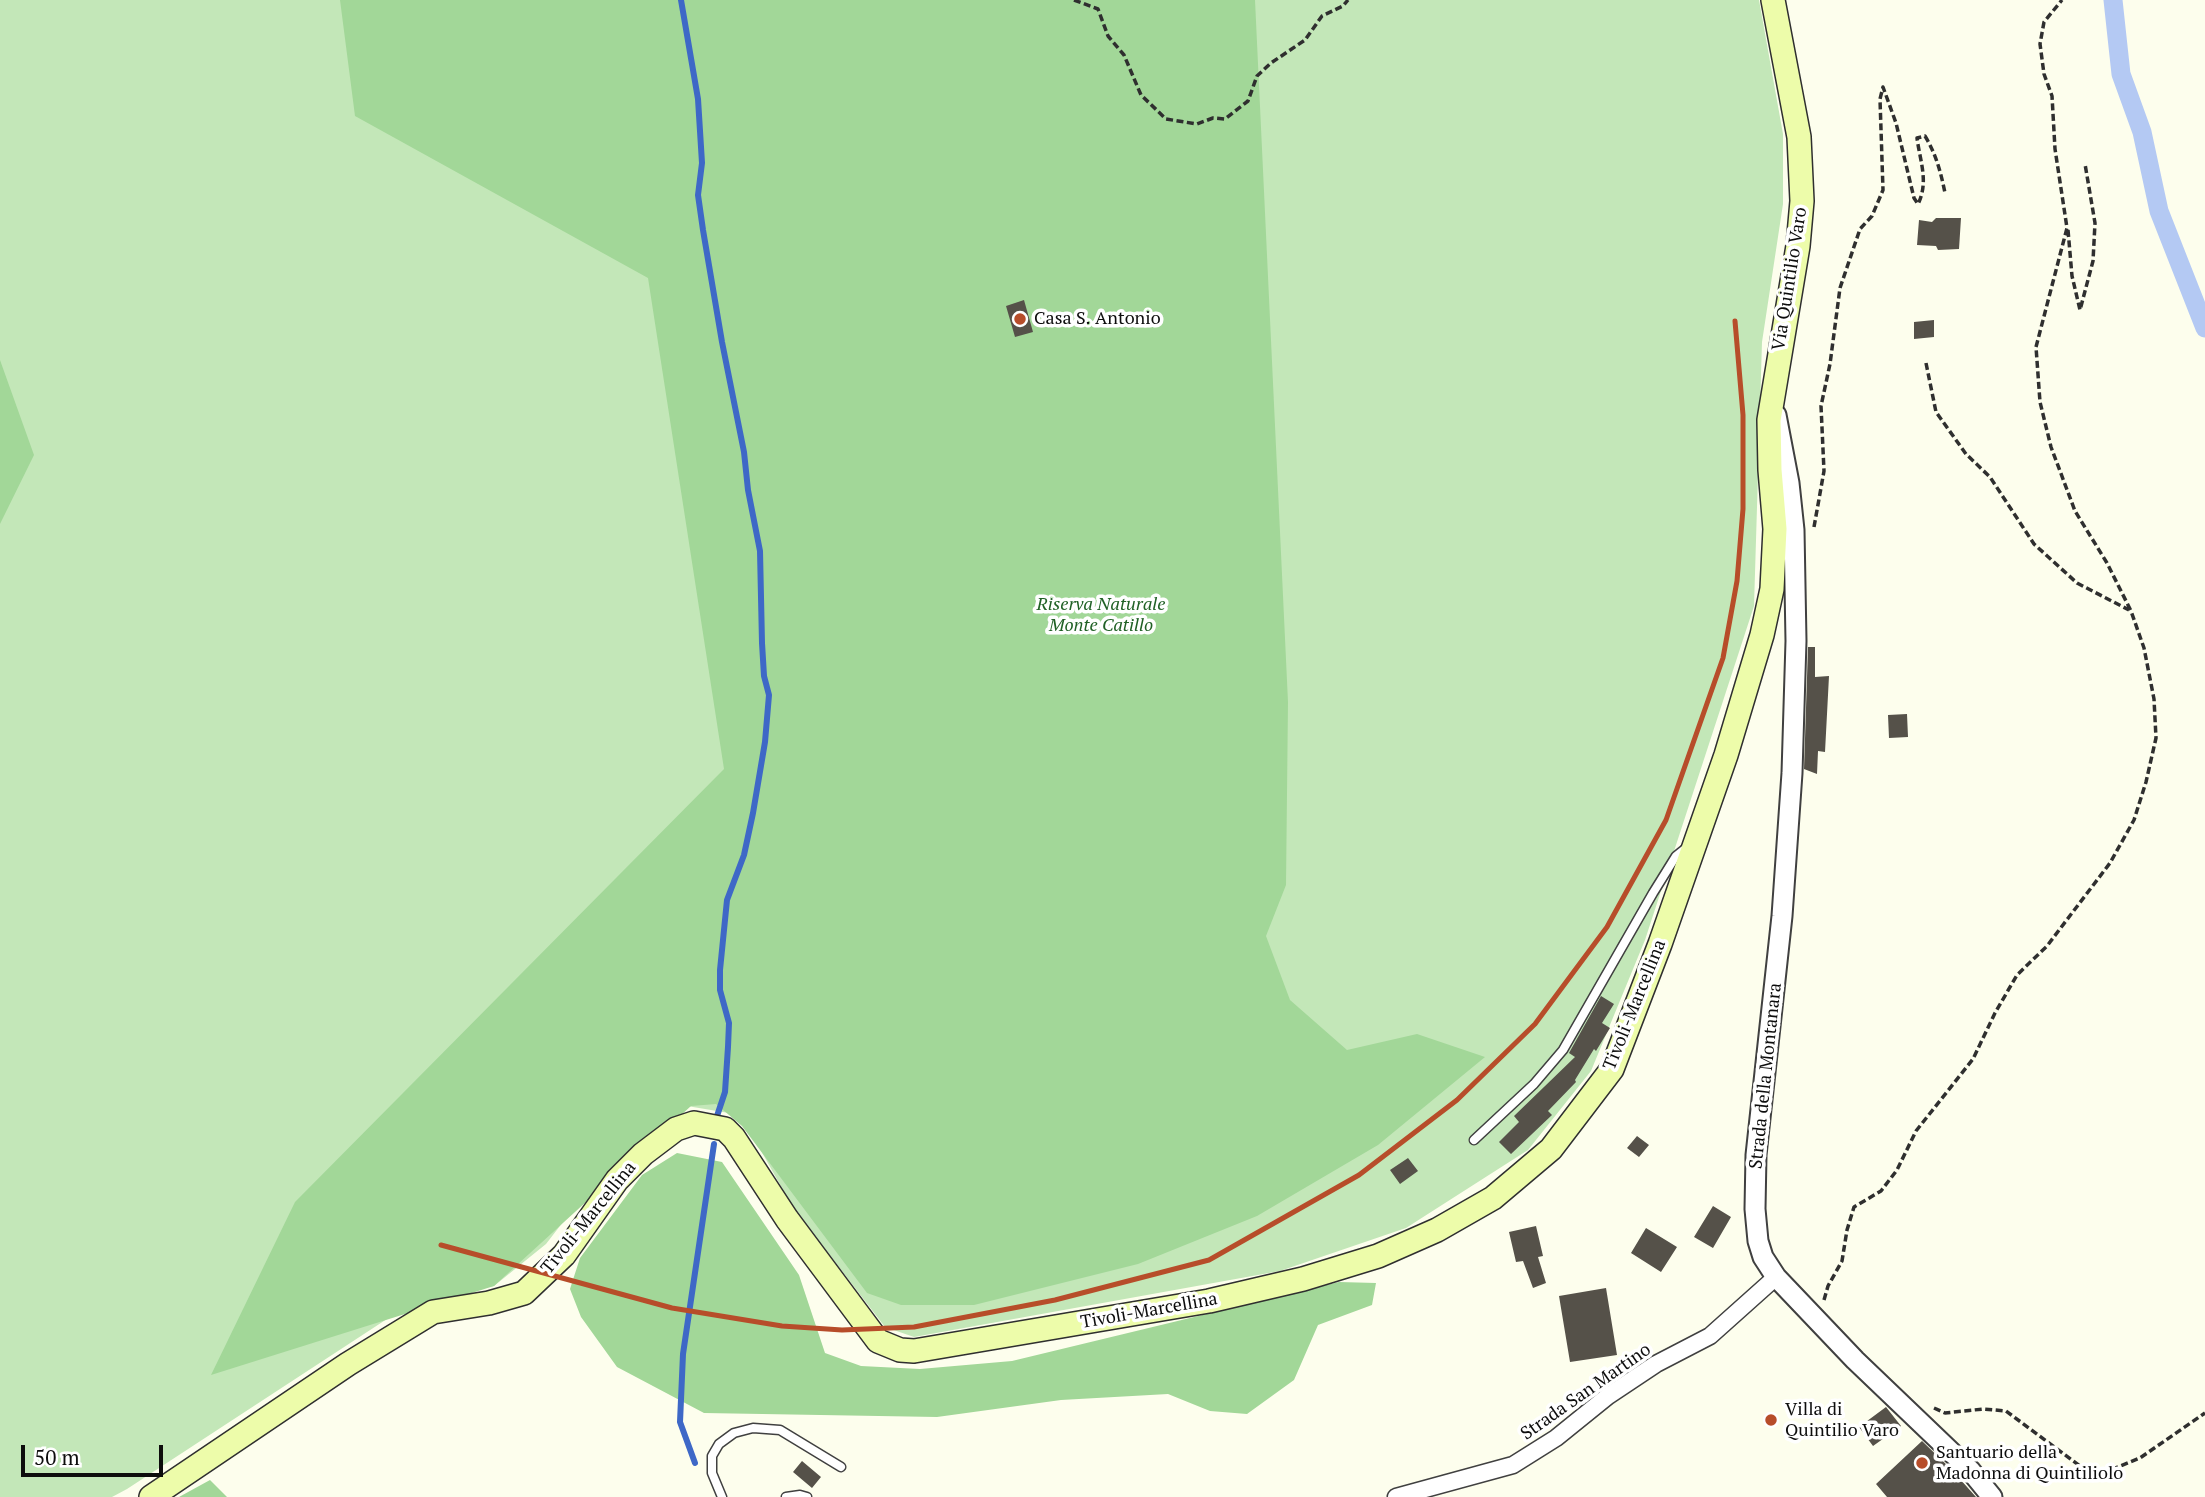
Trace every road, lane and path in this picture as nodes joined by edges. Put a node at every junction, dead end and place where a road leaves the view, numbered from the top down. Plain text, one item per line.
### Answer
1 (1073, 0) edge
2 (1348, 0) edge
3 (1773, 0) edge
4 (2062, 0) edge
5 (2085, 164) dead end
6 (1945, 193) dead end
7 (2067, 228) junction
8 (1926, 363) dead end
9 (1772, 393) junction
10 (1814, 530) dead end
11 (2131, 611) junction
12 (1697, 838) junction
13 (1474, 1140) dead end
14 (1776, 1277) junction
15 (1810, 1312) junction
16 (1934, 1408) dead end
17 (2205, 1413) edge
18 (841, 1467) dead end
19 (151, 1497) edge
20 (722, 1497) edge
21 (786, 1497) edge
22 (807, 1497) edge
23 (1396, 1497) edge
24 (1992, 1497) edge

1 - 2 path
3 - 9 main road, Via Quintilio Varo
4 - 7 path
5 - 7 path
6 - 10 path
7 - 11 path
8 - 11 path
9 - 12 main road, Tivoli-Marcellina
9 - 14 street, Strada della Montanara
11 - 15 path
12 - 13 lane
12 - 19 main road, Tivoli-Marcellina
14 - 15 street, Strada della Montanara
14 - 23 street, Strada San Martino
15 - 24 street, Strada della Montanara
16 - 17 path
18 - 20 lane
21 - 22 lane

